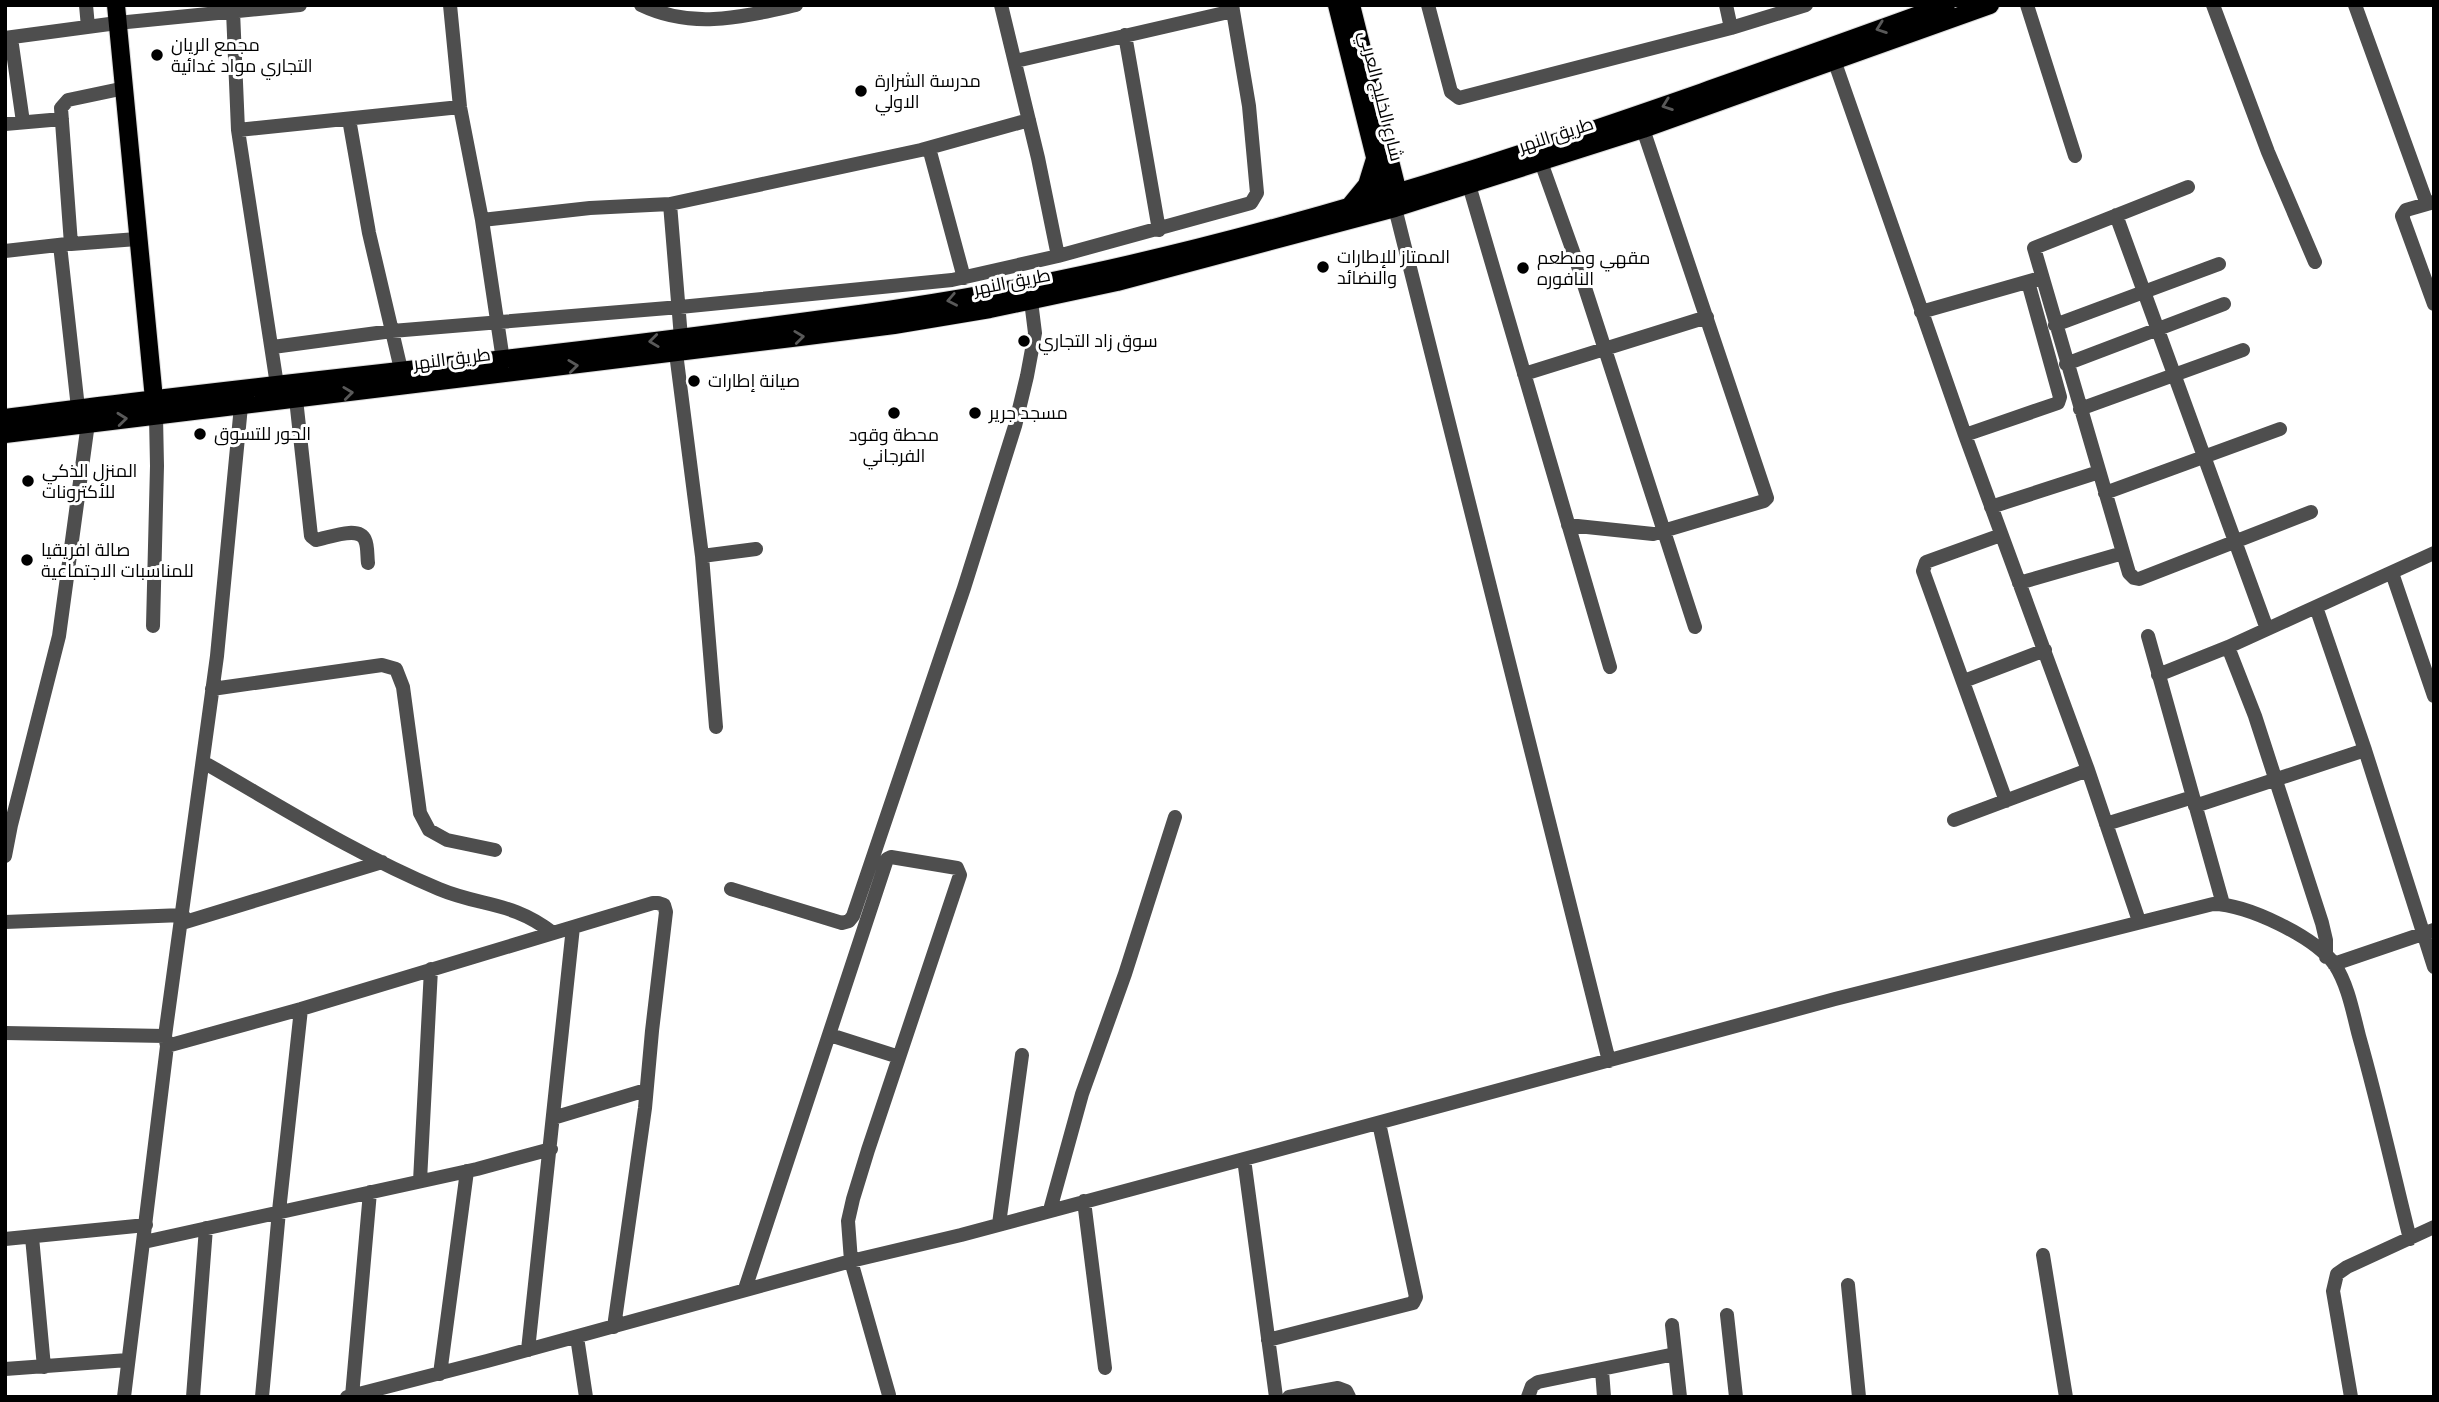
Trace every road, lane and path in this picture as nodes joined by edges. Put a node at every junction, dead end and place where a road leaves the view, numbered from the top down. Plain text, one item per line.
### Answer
1 (86, 5) edge
2 (300, 5) edge
3 (450, 5) edge
4 (641, 5) edge
5 (796, 5) edge
6 (1001, 5) edge
7 (1337, 5) edge
8 (1351, 5) edge
9 (1428, 5) edge
10 (1726, 5) edge
11 (1806, 5) edge
12 (1945, 5) edge
13 (1990, 5) edge
14 (2027, 5) edge
15 (2213, 5) edge
16 (2355, 5) edge
17 (1232, 8) edge
18 (233, 11) junction
19 (117, 14) edge
20 (88, 27) junction
21 (1731, 28) junction
22 (1125, 35) junction
23 (8, 38) edge
24 (1834, 60) junction
25 (1016, 61) junction
26 (125, 88) junction
27 (460, 107) junction
28 (62, 119) junction
29 (349, 119) junction
30 (1029, 120) junction
31 (23, 122) junction
32 (5, 124) edge
33 (1643, 129) junction
34 (238, 130) junction
35 (929, 148) junction
36 (1381, 154) junction
37 (2075, 156) dead end
38 (1541, 162) junction
39 (1439, 182) junction
40 (1469, 185) junction
41 (2188, 187) dead end
42 (1393, 199) junction
43 (2430, 203) edge
44 (670, 204) junction
45 (1348, 208) junction
46 (2116, 215) junction
47 (482, 220) junction
48 (1159, 230) junction
49 (138, 239) junction
50 (65, 245) junction
51 (5, 251) edge
52 (1058, 257) junction
53 (2315, 262) dead end
54 (2220, 264) dead end
55 (964, 278) junction
56 (2035, 280) junction
57 (2145, 293) junction
58 (2432, 296) edge
59 (1031, 300) junction
60 (2224, 304) dead end
61 (680, 307) junction
62 (1921, 313) junction
63 (1707, 317) junction
64 (499, 322) junction
65 (2055, 325) junction
66 (2158, 329) junction
67 (392, 331) junction
68 (678, 346) junction
69 (273, 347) junction
70 (1605, 348) junction
71 (2243, 350) dead end
72 (503, 360) junction
73 (2066, 363) junction
74 (1524, 374) junction
75 (151, 375) junction
76 (2175, 376) junction
77 (403, 378) junction
78 (278, 386) junction
79 (179, 397) junction
80 (296, 400) junction
81 (128, 402) junction
82 (241, 406) junction
83 (155, 408) junction
84 (2080, 409) junction
85 (83, 416) junction
86 (5, 418) edge
87 (2280, 429) dead end
88 (5, 434) edge
89 (1965, 435) junction
90 (2205, 458) junction
91 (2099, 472) junction
92 (2105, 493) junction
93 (1991, 507) junction
94 (2311, 512) dead end
95 (1568, 525) junction
96 (1665, 531) junction
97 (2001, 536) junction
98 (2235, 542) junction
99 (756, 549) dead end
100 (2123, 553) junction
101 (2434, 553) edge
102 (702, 556) junction
103 (368, 563) dead end
104 (2392, 573) junction
105 (2019, 583) junction
106 (2316, 607) junction
107 (153, 626) dead end
108 (1695, 627) dead end
109 (2267, 629) junction
110 (2148, 636) dead end
111 (2228, 647) junction
112 (2045, 650) junction
113 (1610, 667) dead end
114 (2158, 675) junction
115 (1964, 681) junction
116 (212, 690) junction
117 (2434, 696) edge
118 (716, 727) dead end
119 (2365, 750) junction
120 (203, 762) junction
121 (2088, 770) junction
122 (2276, 781) junction
123 (2006, 802) junction
124 (2194, 802) junction
125 (1175, 817) dead end
126 (1954, 820) dead end
127 (2106, 824) junction
128 (8, 825) edge
129 (495, 850) dead end
130 (5, 856) edge
131 (382, 862) junction
132 (731, 888) dead end
133 (2223, 904) junction
134 (182, 919) junction
135 (2139, 921) junction
136 (5, 922) edge
137 (573, 927) junction
138 (2429, 932) edge
139 (553, 933) junction
140 (2330, 960) junction
141 (2434, 967) edge
142 (431, 969) junction
143 (301, 1009) junction
144 (5, 1034) edge
145 (830, 1035) junction
146 (166, 1041) junction
147 (1022, 1055) dead end
148 (899, 1056) junction
149 (1609, 1061) junction
150 (646, 1090) junction
151 (554, 1118) junction
152 (1378, 1123) junction
153 (551, 1149) junction
154 (1244, 1159) junction
155 (467, 1171) junction
156 (419, 1181) junction
157 (370, 1192) junction
158 (1084, 1201) junction
159 (1050, 1210) junction
160 (279, 1211) junction
161 (999, 1224) junction
162 (146, 1225) junction
163 (2434, 1227) edge
164 (206, 1228) junction
165 (33, 1237) junction
166 (2410, 1239) junction
167 (5, 1240) edge
168 (144, 1242) junction
169 (2043, 1255) dead end
170 (851, 1261) junction
171 (1848, 1285) dead end
172 (746, 1289) junction
173 (1727, 1315) dead end
174 (1672, 1325) dead end
175 (614, 1327) junction
176 (577, 1337) junction
177 (1269, 1340) junction
178 (528, 1350) junction
179 (1675, 1354) junction
180 (128, 1360) junction
181 (44, 1367) junction
182 (1105, 1368) dead end
183 (5, 1369) edge
184 (1602, 1370) junction
185 (440, 1374) junction
186 (888, 1395) dead end
187 (350, 1396) edge
188 (124, 1397) edge
189 (193, 1397) edge
190 (262, 1397) edge
191 (586, 1397) edge
192 (1276, 1397) edge
193 (1289, 1397) edge
194 (1349, 1397) edge
195 (1528, 1397) edge
196 (1604, 1397) edge
197 (1680, 1397) edge
198 (1735, 1397) edge
199 (1859, 1397) edge
200 (2066, 1397) edge
201 (2351, 1397) edge

1 - 20 street
2 - 18 street
3 - 27 street
4 - 5 street
6 - 25 street
7 - 36 main road, شارع الخليج العربي
8 - 36 main road, شارع الخليج العربي
9 - 21 street
10 - 21 street
11 - 21 street
12 -> 39 main road, طريق النهر
13 - 24 main road, طريق النهر
14 - 37 street
15 - 53 street
16 - 43 street
17 - 22 street
17 - 48 street
18 - 19 street
18 - 34 street
19 - 20 street
19 - 26 main road
20 - 23 street
22 - 25 street
22 - 48 street
23 - 31 street
24 - 33 main road, طريق النهر
24 - 62 street
25 - 30 street
26 - 28 street
26 - 49 main road
27 - 29 street
27 - 47 street
28 - 31 street
28 - 50 street
29 - 34 street
29 - 67 street
30 - 35 street
30 - 52 street
31 - 32 street
33 - 38 main road, طريق النهر
33 - 63 street
34 - 69 street
35 - 44 street
35 - 55 street
36 - 39 main road
36 - 42 main road, شارع الخليج العربي
36 - 45 main road
38 - 40 main road, طريق النهر
38 - 70 street
39 - 42 main road, طريق النهر
40 - 42 main road, طريق النهر
40 - 74 street
41 - 46 street
42 - 45 main road, طريق النهر
42 - 59 main road, طريق النهر
42 - 149 street
43 - 58 street
44 - 47 street
44 - 61 street
45 -> 68 main road, طريق النهر
46 - 56 street
46 - 57 street
47 - 64 street
48 - 52 street
49 - 50 street
49 - 75 main road
50 - 51 street
50 - 85 street
52 - 55 street
54 - 57 street
55 - 61 street
56 - 62 street
56 - 65 street
56 - 89 street
57 - 65 street
57 - 66 street
68 -> 59 main road, طريق النهر
59 - 132 street
60 - 66 street
61 - 64 street
61 - 68 street
62 - 89 street
63 - 70 street
63 - 96 street
64 - 67 street
64 - 72 street
65 - 73 street
66 - 73 street
66 - 76 street
67 - 69 street
67 - 77 street
68 -> 72 main road, طريق النهر
77 -> 68 main road, طريق النهر
68 - 102 street
69 - 78 street
70 - 74 street
70 - 96 street
71 - 76 street
72 - 77 main road, طريق النهر
73 - 84 street
74 - 95 street
75 - 79 main road
75 - 81 main road
75 - 83 main road
76 - 84 street
76 - 90 street
77 - 78 main road, طريق النهر
80 -> 77 main road, طريق النهر
78 - 79 main road, طريق النهر
79 - 83 main road, طريق النهر
80 - 82 main road, طريق النهر
80 - 103 street
81 - 83 main road, طريق النهر
81 - 85 main road, طريق النهر
82 - 83 main road, طريق النهر
82 - 116 street
85 -> 83 main road, طريق النهر
83 - 107 street
84 - 91 street
85 - 86 main road, طريق النهر
85 - 88 main road, طريق النهر
85 - 128 street
87 - 90 street
89 - 93 street
90 - 92 street
90 - 98 street
91 - 92 street
91 - 93 street
92 - 100 street
93 - 97 street
94 - 98 street
95 - 96 street
95 - 113 street
96 - 108 street
97 - 105 street
97 - 115 street
98 - 100 street
98 - 109 street
99 - 102 street
100 - 105 street
101 - 104 street
102 - 118 street
104 - 106 street
104 - 117 street
105 - 112 street
106 - 109 street
106 - 119 street
109 - 111 street
110 - 114 street
111 - 114 street
111 - 122 street
112 - 115 street
112 - 121 street
114 - 124 street
115 - 123 street
116 - 120 street
116 - 129 street
119 - 122 street
119 - 138 street
120 - 131 street
120 - 134 street
121 - 123 street
121 - 127 street
122 - 124 street
122 - 140 street
123 - 126 street
124 - 127 street
124 - 133 street
125 - 159 street
127 - 135 street
128 - 130 street
131 - 134 street
131 - 139 street
133 - 135 street
133 - 140 street
134 - 136 street
134 - 146 street
135 - 149 street
137 - 139 street
137 - 150 street
137 - 151 street
138 - 140 street
138 - 141 street
139 - 142 street
140 - 166 street
142 - 143 street
142 - 156 street
143 - 146 street
143 - 160 street
144 - 146 street
145 - 148 street
145 - 148 street
145 - 172 street
146 - 162 street
147 - 161 street
148 - 170 street
149 - 152 street
150 - 151 street
150 - 175 street
151 - 153 street
152 - 154 street
152 - 177 street
153 - 155 street
153 - 178 street
154 - 158 street
154 - 177 street
155 - 156 street
155 - 185 street
156 - 157 street
157 - 160 street
157 - 187 street
158 - 159 street
158 - 182 street
159 - 161 street
160 - 164 street
160 - 190 street
161 - 170 street
162 - 165 street
162 - 168 street
163 - 166 street
164 - 168 street
164 - 189 street
165 - 167 street
165 - 181 street
166 - 201 street
168 - 180 street
169 - 200 street
170 - 172 street
170 - 186 street
171 - 199 street
172 - 175 street
173 - 198 street
174 - 179 street
175 - 176 street
176 - 178 street
176 - 191 street
177 - 192 street
178 - 185 street
179 - 184 street
179 - 197 street
180 - 181 street
180 - 188 street
181 - 183 street
184 - 195 street
184 - 196 street
185 - 187 street
193 - 194 street

